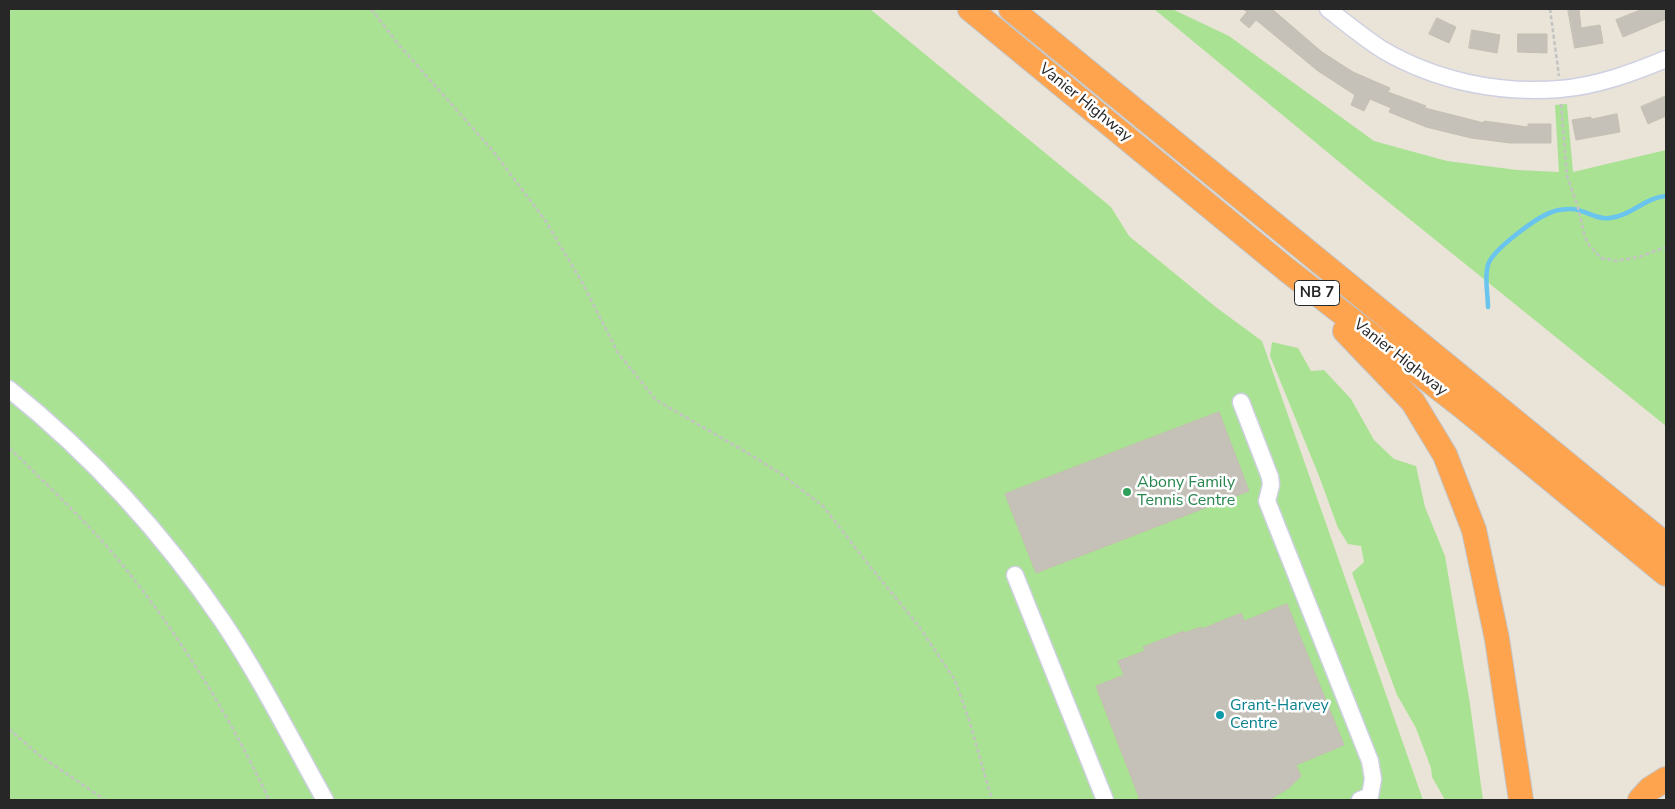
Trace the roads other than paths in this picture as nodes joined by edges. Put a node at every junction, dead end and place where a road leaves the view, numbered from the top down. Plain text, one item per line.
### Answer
1 (970, 9) edge
2 (1011, 9) edge
3 (1328, 9) edge
4 (1666, 59) edge
5 (1287, 270) junction
6 (9, 389) edge
7 (1241, 402) dead end
8 (1666, 545) edge
9 (1666, 574) edge
10 (1015, 575) dead end
11 (1666, 779) edge
12 (324, 800) edge
13 (1105, 800) edge
14 (1360, 800) edge
15 (1521, 800) edge
16 (1640, 800) edge

1 - 5 highway, Vanier Highway / NB 7
2 - 8 highway, Vanier Highway / NB 7
3 - 4 street
5 - 9 highway, Vanier Highway / NB 7
5 - 15 highway
6 - 12 street
7 - 14 street
10 - 13 street
11 - 16 highway

